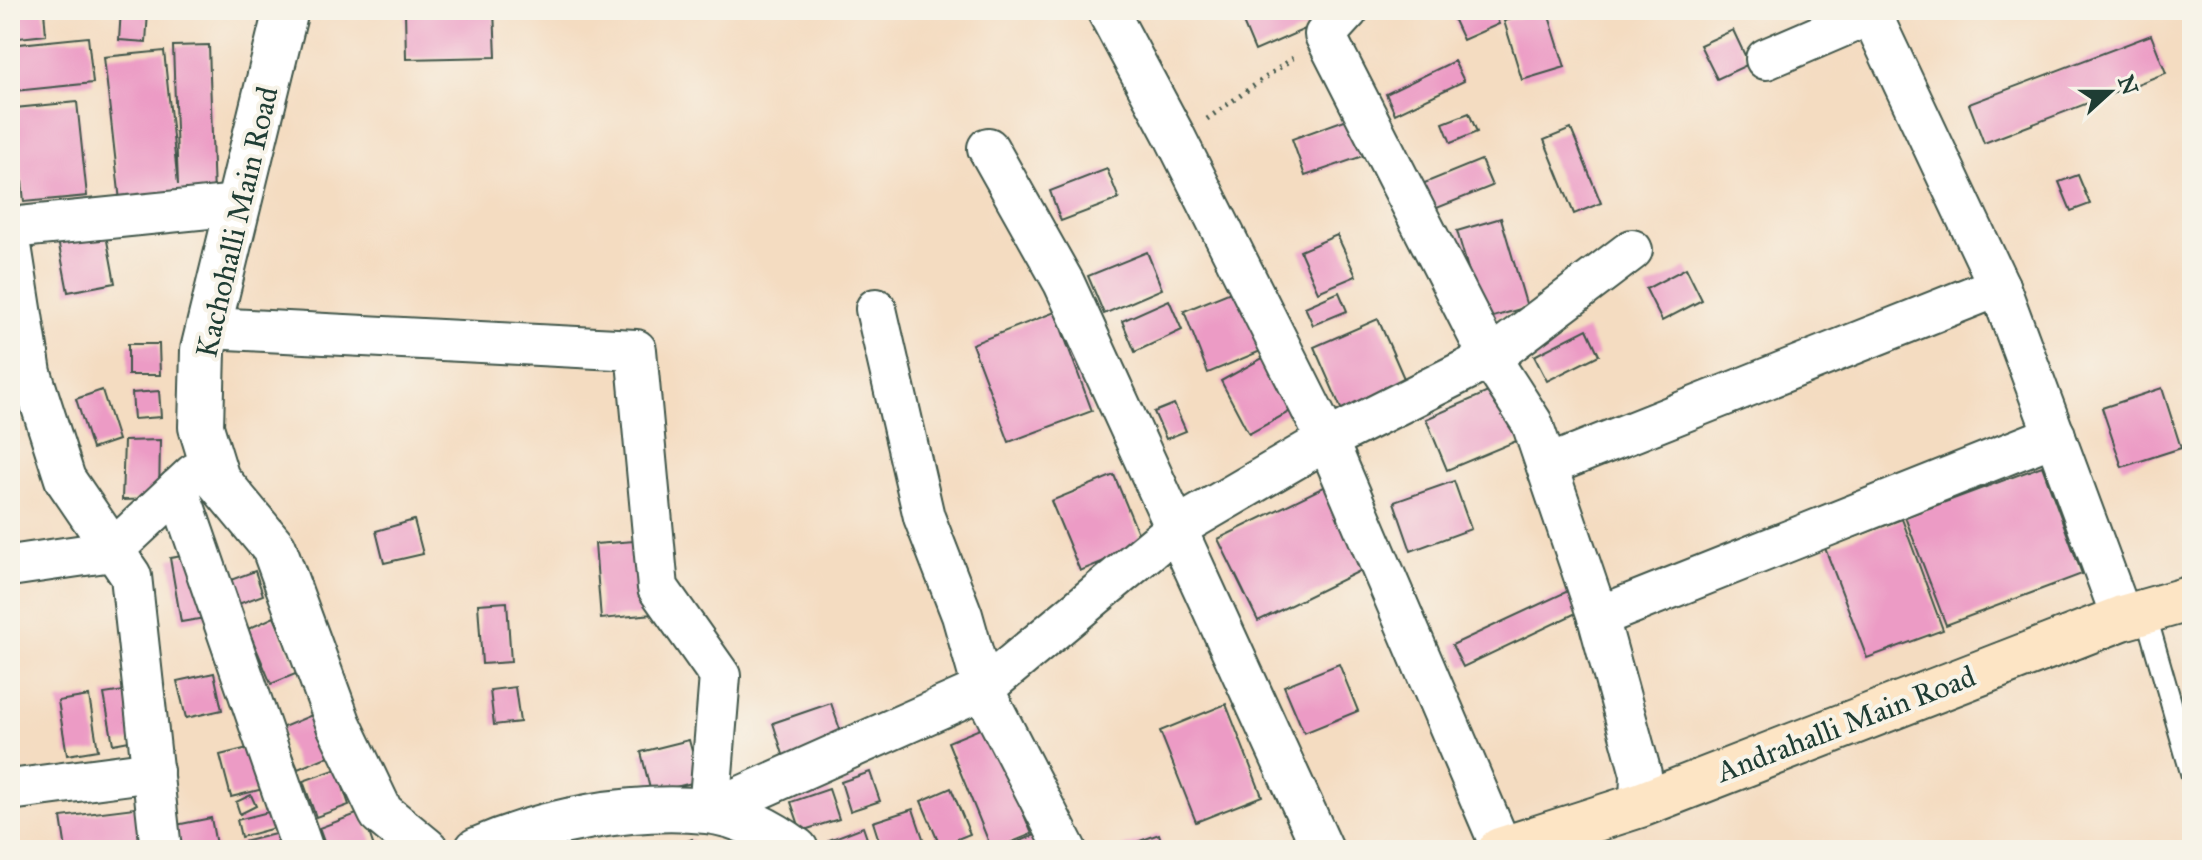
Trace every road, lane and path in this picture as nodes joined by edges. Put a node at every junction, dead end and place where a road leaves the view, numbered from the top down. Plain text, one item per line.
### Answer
1 (286, 10) edge
2 (1107, 10) edge
3 (1876, 12) edge
4 (1336, 22) edge
5 (1766, 59) dead end
6 (1174, 135) junction
7 (988, 148) dead end
8 (238, 205) junction
9 (10, 228) edge
10 (10, 239) edge
11 (1632, 250) dead end
12 (1999, 286) junction
13 (876, 309) dead end
14 (209, 328) junction
15 (1490, 358) junction
16 (2055, 435) junction
17 (1327, 440) junction
18 (211, 459) junction
19 (1547, 466) junction
20 (178, 489) junction
21 (1175, 529) junction
22 (112, 551) junction
23 (10, 566) edge
24 (2192, 598) edge
25 (2134, 615) junction
26 (1598, 617) junction
27 (983, 689) junction
28 (153, 771) junction
29 (2192, 776) edge
30 (10, 790) edge
31 (1640, 805) junction
32 (709, 811) junction
33 (161, 850) edge
34 (303, 850) edge
35 (426, 850) edge
36 (477, 850) edge
37 (796, 850) edge
38 (1066, 850) edge
39 (1323, 850) edge
40 (1501, 850) edge

1 - 8 street, Kachohalli Main Road
2 - 6 street
3 - 5 street
3 - 12 street
4 - 6 path
4 - 15 street
6 - 17 street
7 - 21 street
8 - 9 street
8 - 14 street, Kachohalli Main Road
10 - 22 street
11 - 15 street
12 - 16 street
12 - 19 street
13 - 27 street
14 - 18 street, Kachohalli Main Road
14 - 32 street
15 - 17 street
15 - 19 street
16 - 25 street
16 - 26 street
17 - 21 street
17 - 40 street
18 - 20 street
18 - 35 street, Kachohalli Main Road
19 - 26 street
20 - 22 street
20 - 34 street
21 - 27 street
21 - 39 street
22 - 23 street
22 - 28 street
24 - 25 main road, Andrahalli Main Road
25 - 29 lane
25 - 31 main road, Andrahalli Main Road
26 - 31 street
27 - 32 street
27 - 38 street
28 - 30 street
28 - 33 street
31 - 40 main road, Andrahalli Main Road
32 - 36 street
32 - 37 street

